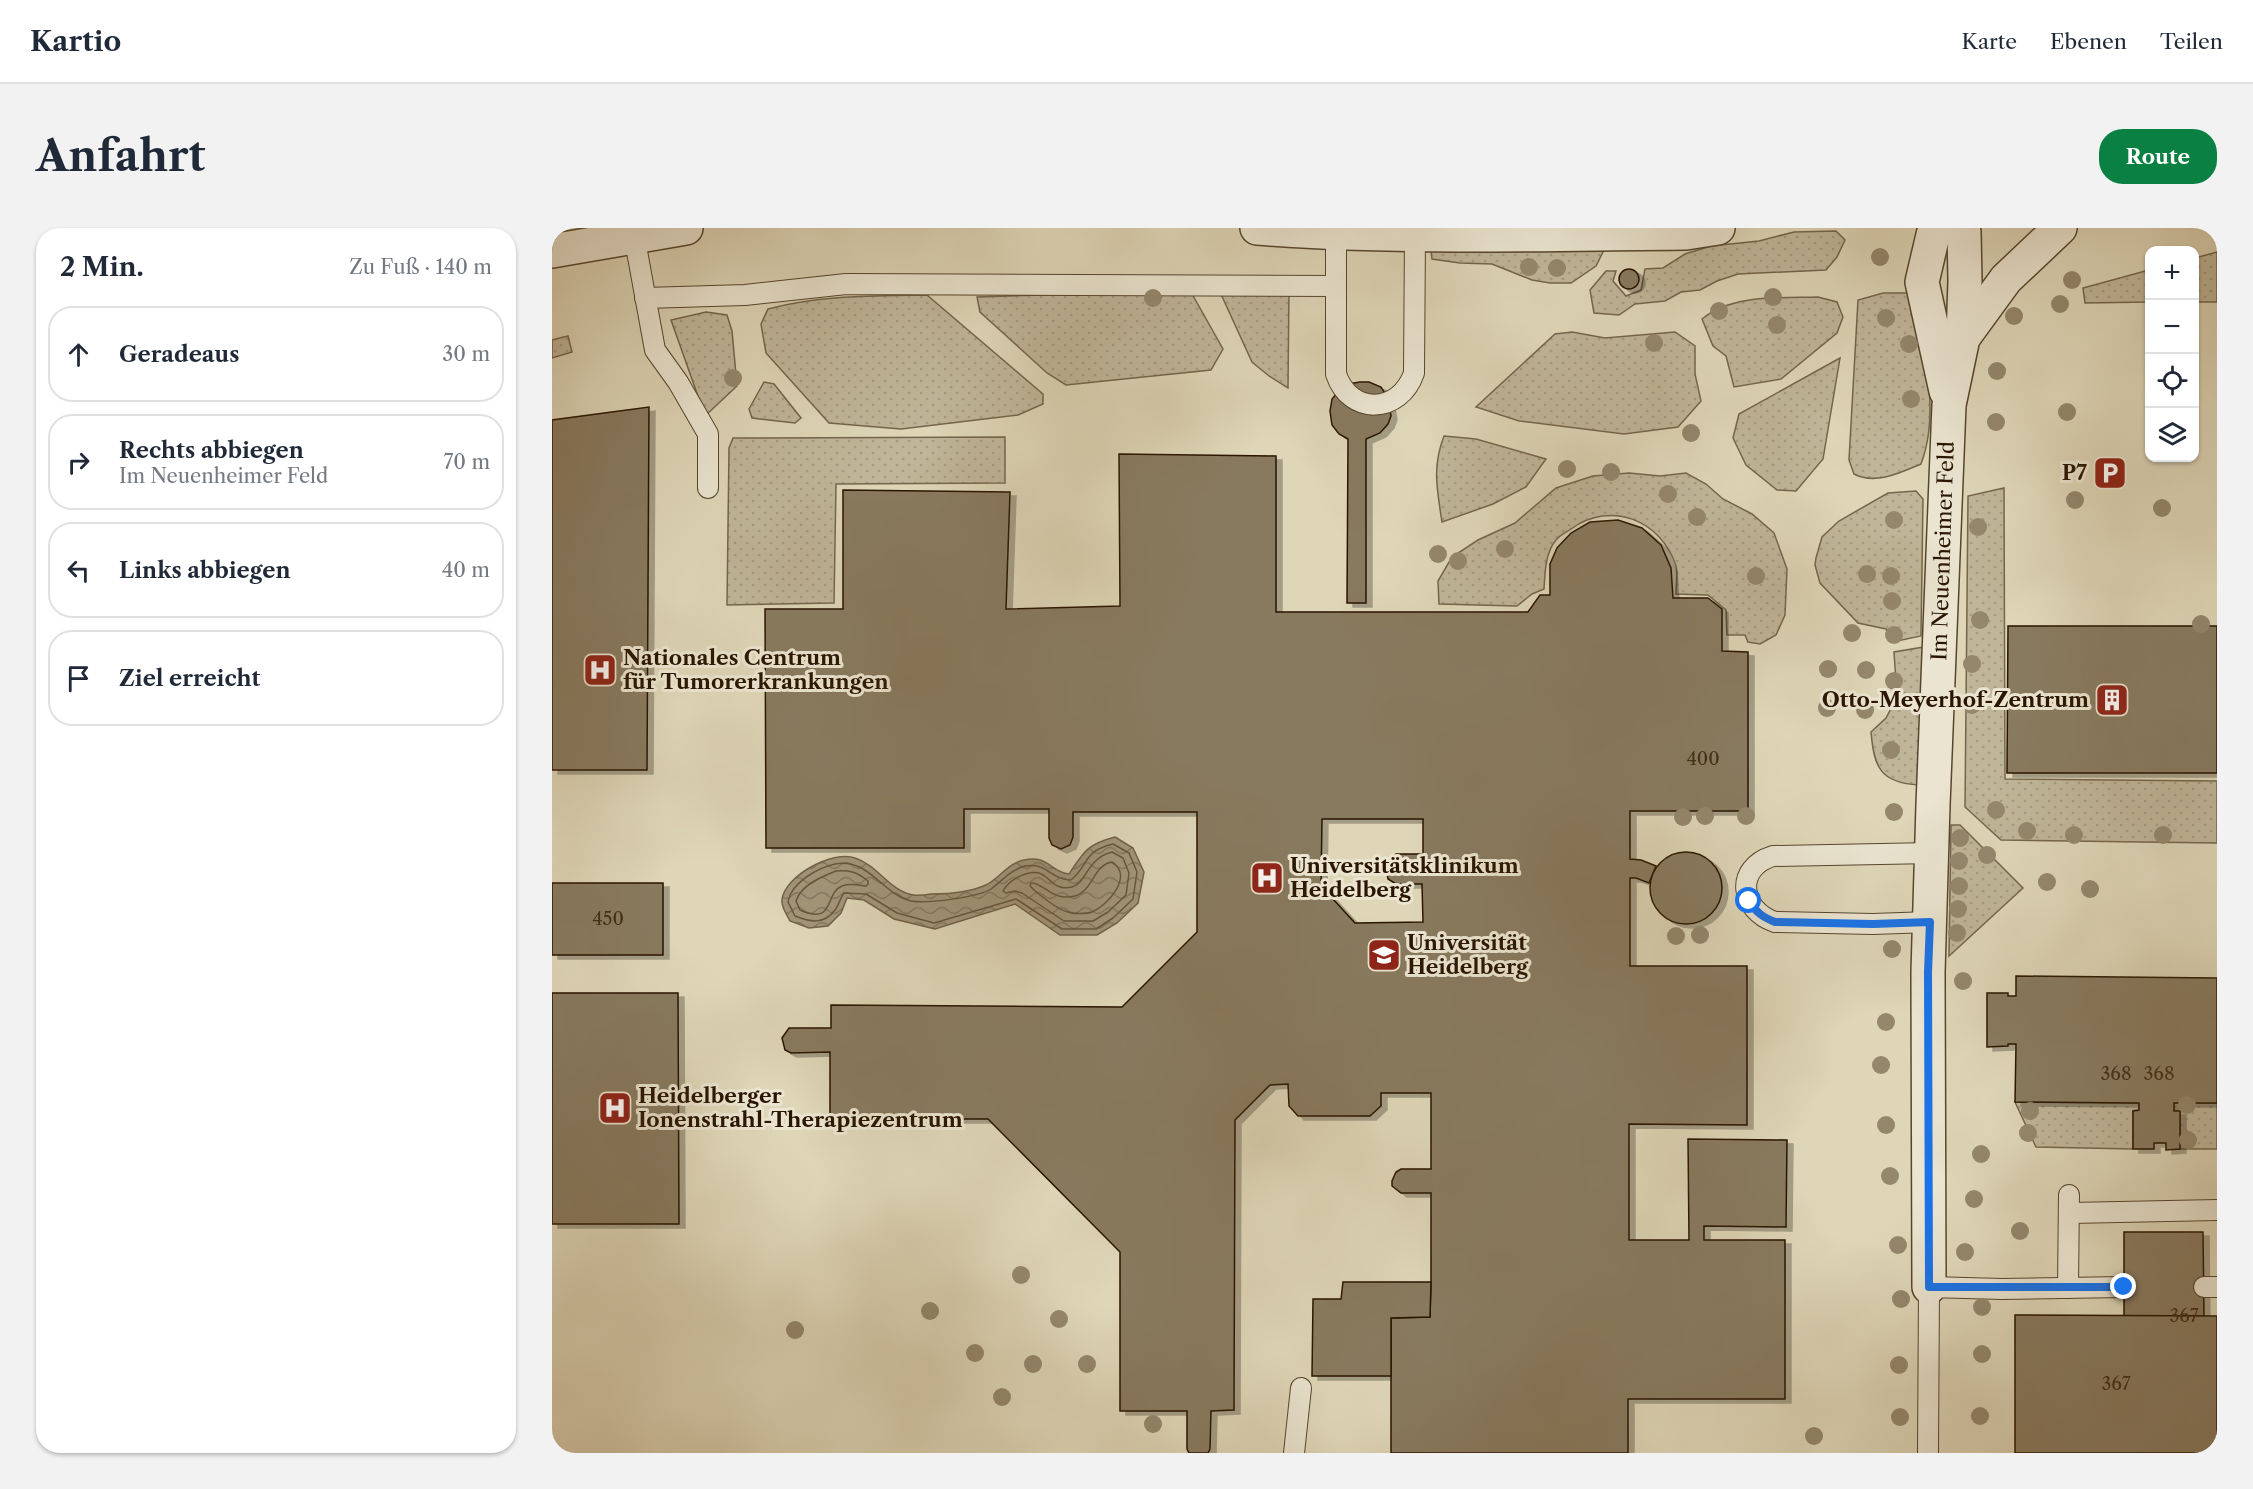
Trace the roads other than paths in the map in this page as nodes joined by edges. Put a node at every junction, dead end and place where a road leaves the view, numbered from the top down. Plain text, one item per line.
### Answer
1 (686, 228) edge
2 (1257, 228) edge
3 (1718, 228) edge
4 (1937, 228) edge
5 (1962, 228) edge
6 (2060, 228) edge
7 (1336, 231) edge
8 (633, 232) edge
9 (1415, 235) junction
10 (552, 251) edge
11 (1335, 286) junction
12 (645, 298) junction
13 (1963, 338) junction
14 (1949, 405) junction
15 (708, 488) dead end
16 (1932, 853) junction
17 (1930, 922) junction
18 (2217, 1210) edge
19 (1929, 1287) junction
20 (2124, 1287) dead end
21 (2068, 1288) junction
22 (1301, 1388) dead end
23 (1294, 1453) edge
24 (1928, 1453) edge

1 - 8 street
2 - 7 street
3 - 9 street
4 - 14 street, Im Neuenheimer Feld
5 - 13 street, Im Neuenheimer Feld
6 - 13 street, Im Neuenheimer Feld
7 - 9 street
7 - 11 lane
8 - 10 street
8 - 12 lane
9 - 11 lane
11 - 12 lane
12 - 15 lane
13 - 14 street, Im Neuenheimer Feld
14 - 16 street, Im Neuenheimer Feld
16 - 17 street, Im Neuenheimer Feld
16 - 17 lane
17 - 19 street, Im Neuenheimer Feld
18 - 21 lane
19 - 21 lane
19 - 24 lane, Im Neuenheimer Feld
20 - 21 lane
22 - 23 lane

